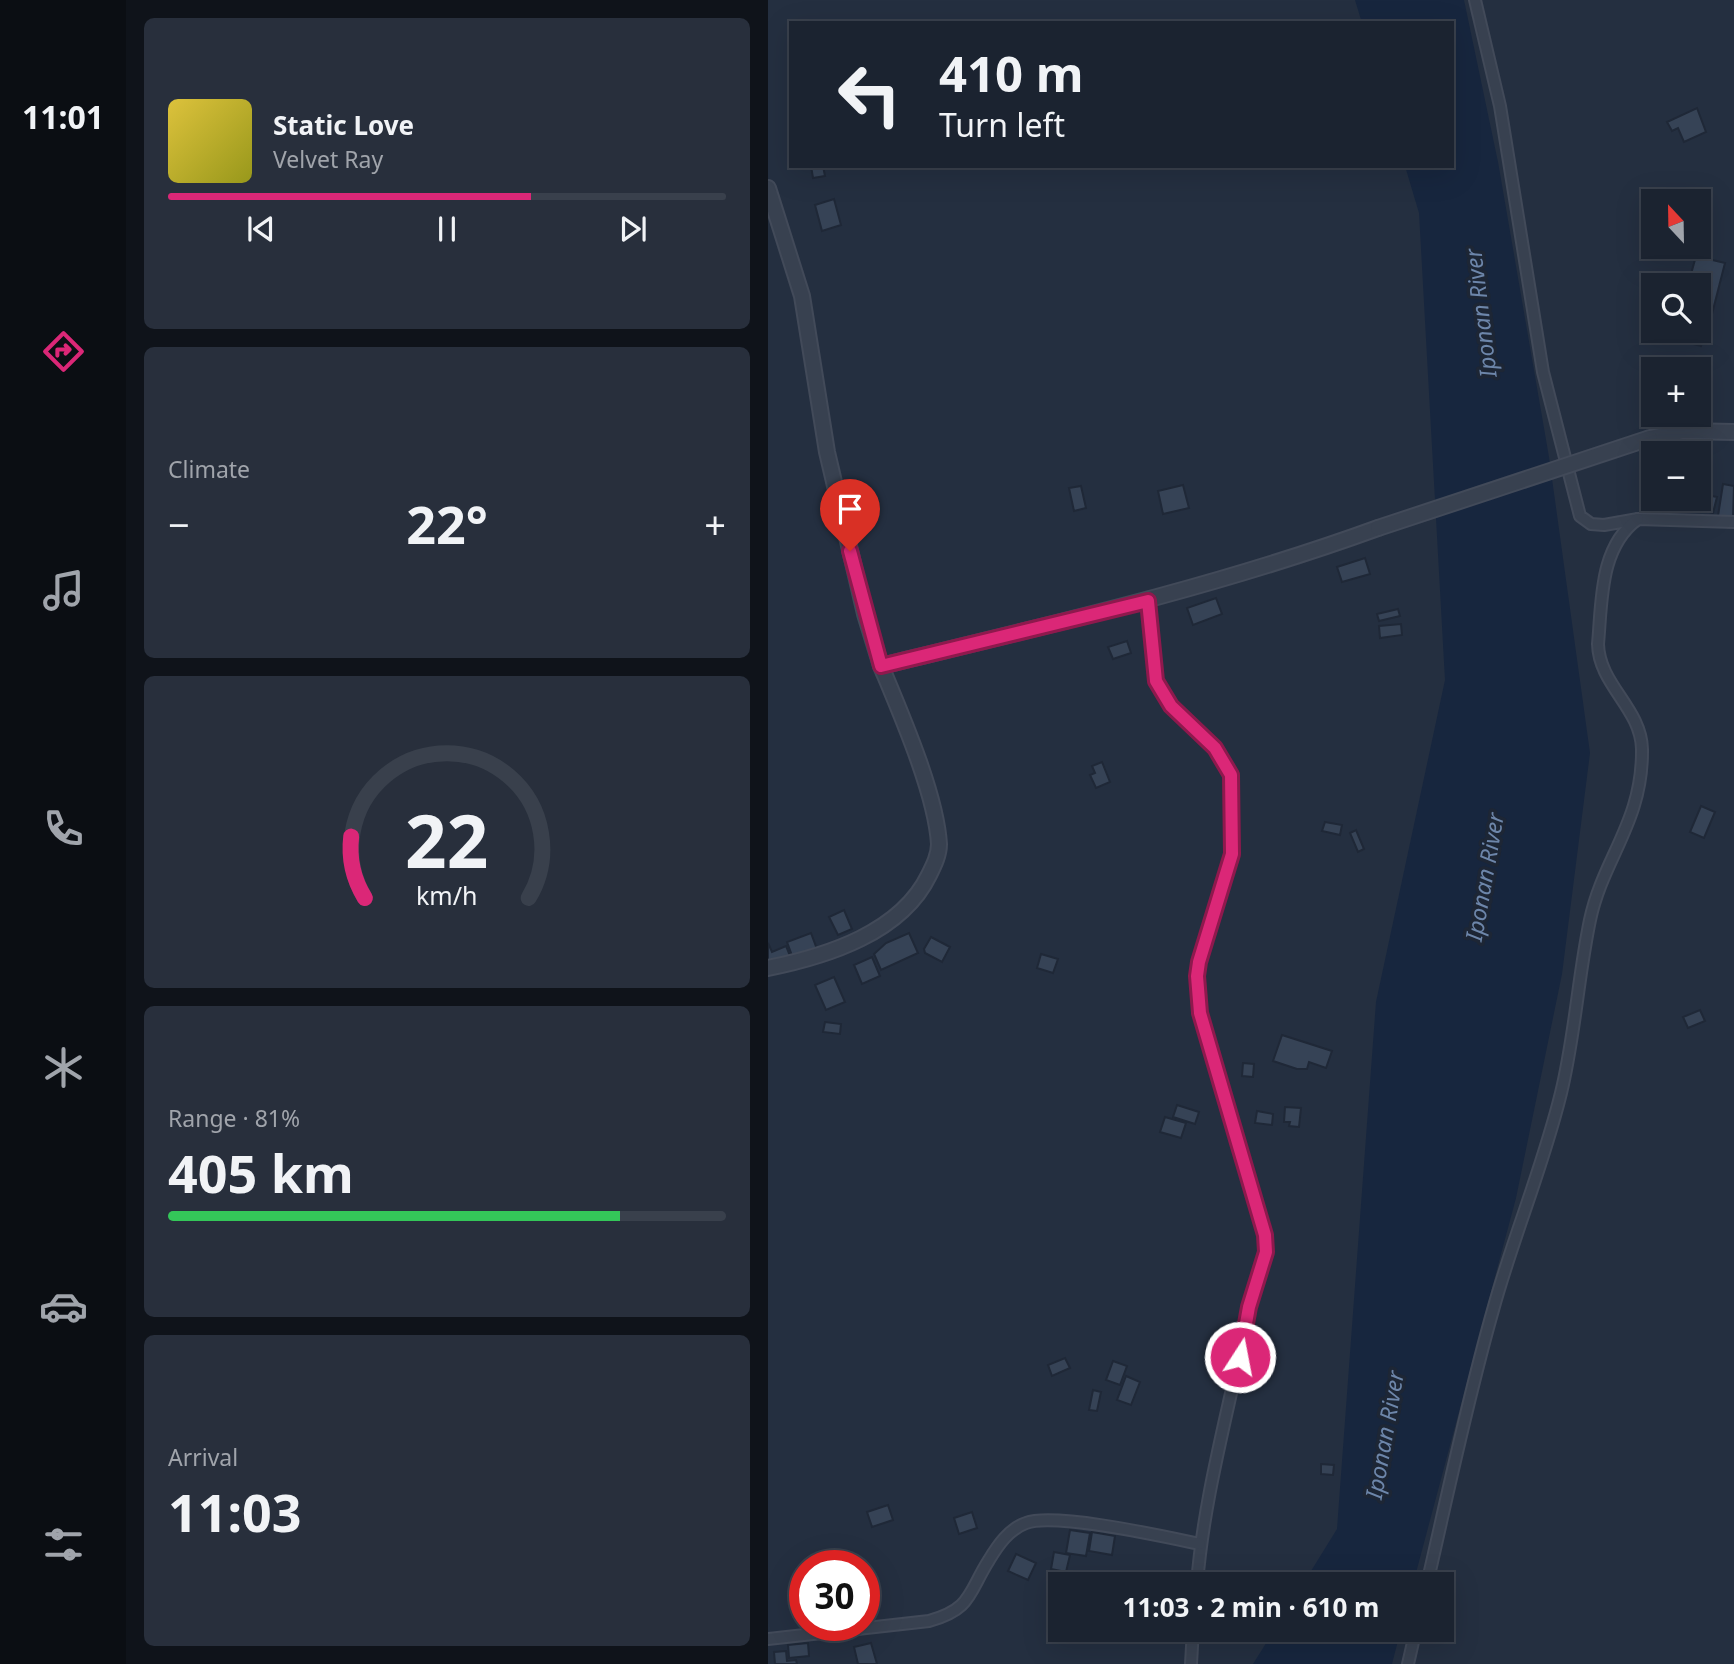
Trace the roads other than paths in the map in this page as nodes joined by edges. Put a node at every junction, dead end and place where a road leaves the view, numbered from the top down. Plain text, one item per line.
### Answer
1 (1475, 0) edge
2 (768, 188) edge
3 (1734, 432) edge
4 (1638, 519) junction
5 (1734, 522) edge
6 (1148, 601) junction
7 (881, 666) junction
8 (768, 968) edge
9 (1200, 1544) junction
10 (1198, 1572) edge
11 (1430, 1572) edge
12 (768, 1639) edge
13 (1192, 1642) edge
14 (1413, 1642) edge
15 (1190, 1664) edge
16 (1408, 1664) edge

1 - 4 street
2 - 7 street
3 - 6 street, bridge
4 - 5 street
4 - 11 street
6 - 7 street
6 - 9 street
7 - 8 street
9 - 10 street
9 - 12 street
13 - 15 street
14 - 16 street

